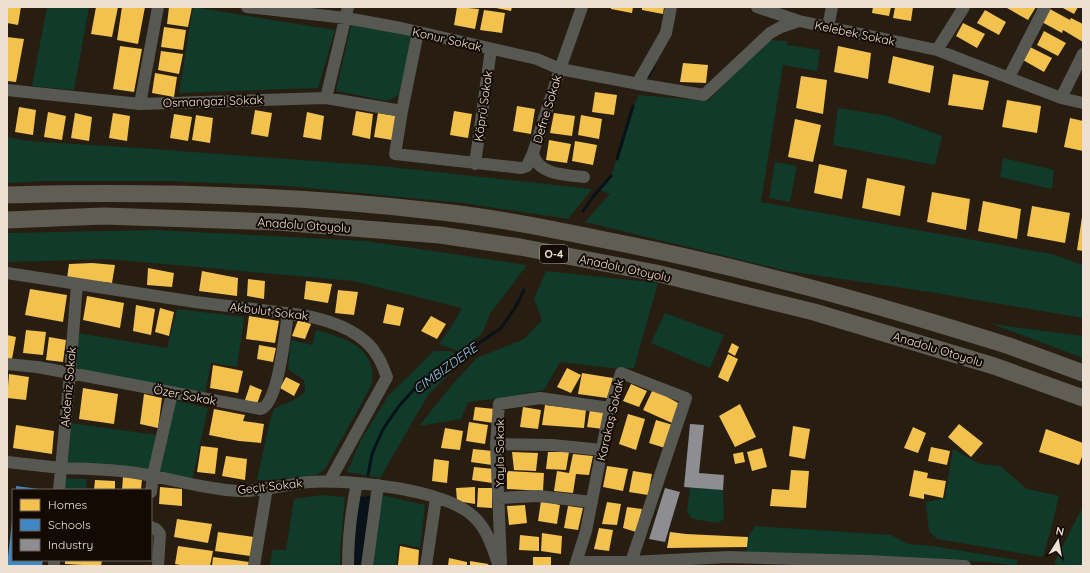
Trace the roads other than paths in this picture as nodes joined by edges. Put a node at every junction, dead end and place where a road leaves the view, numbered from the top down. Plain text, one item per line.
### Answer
1 (158, 7) edge
2 (247, 7) edge
3 (582, 7) edge
4 (671, 7) edge
5 (758, 7) edge
6 (832, 7) edge
7 (964, 7) edge
8 (1045, 7) edge
9 (265, 8) edge
10 (347, 12) edge
11 (799, 21) junction
12 (828, 27) junction
13 (418, 32) junction
14 (490, 48) junction
15 (937, 50) junction
16 (1083, 54) edge
17 (560, 69) junction
18 (1009, 77) junction
19 (641, 85) junction
20 (7, 90) edge
21 (326, 98) junction
22 (1061, 98) junction
23 (1083, 103) edge
24 (140, 104) junction
25 (402, 111) junction
26 (533, 153) junction
27 (474, 164) junction
28 (584, 177) dead end
29 (7, 196) edge
30 (7, 220) edge
31 (7, 273) edge
32 (77, 284) junction
33 (288, 313) junction
34 (7, 364) edge
35 (70, 373) junction
36 (1083, 373) edge
37 (172, 393) junction
38 (1083, 398) edge
39 (610, 408) junction
40 (496, 444) junction
41 (602, 450) junction
42 (7, 462) edge
43 (60, 468) junction
44 (153, 475) junction
45 (329, 482) junction
46 (357, 483) junction
47 (378, 485) junction
48 (267, 488) junction
49 (59, 489) edge
50 (151, 489) edge
51 (436, 498) junction
52 (499, 498) junction
53 (592, 502) junction
54 (152, 527) edge
55 (631, 562) junction
56 (774, 562) edge
57 (576, 564) edge
58 (866, 564) edge
59 (932, 565) edge
60 (158, 566) edge
61 (254, 566) edge
62 (348, 566) edge
63 (367, 566) edge
64 (426, 566) edge
65 (500, 566) edge
66 (965, 566) edge

1 - 24 street
2 - 9 street, Konur Sokak
3 - 17 street, Defne Sokak
4 - 19 street
5 - 11 street
6 - 12 street
7 - 15 street
8 - 18 street
9 - 10 street, Konur Sokak
10 - 13 street, Konur Sokak
10 - 21 street
11 - 12 street, Kelebek Sokak
11 - 19 street, Kelebek Sokak
12 - 15 street, Kelebek Sokak
13 - 14 street, Konur Sokak
13 - 25 street
14 - 17 street, Konur Sokak
14 - 27 street, Köprü Sokak
15 - 18 street, Kelebek Sokak
16 - 22 street
17 - 19 street, Konur Sokak
17 - 26 street, Defne Sokak
18 - 22 street, Kelebek Sokak
20 - 24 street, Osmangazi Sokak
21 - 24 street, Osmangazi Sokak
21 - 25 street, Osmangazi Sokak
22 - 23 street, Kelebek Sokak
25 - 27 street
26 - 27 street
26 - 28 street, Defne Sokak
29 - 36 highway, Anadolu Otoyolu / O-4
30 - 38 highway, Anadolu Otoyolu / O-4
31 - 32 street, Akbulut Sokak
32 - 33 street, Akbulut Sokak
32 - 35 street, Akdeniz Sokak
33 - 37 street, Özer Sokak
33 - 45 street, Akbulut Sokak
34 - 35 street, Özer Sokak
35 - 37 street, Özer Sokak
35 - 43 street, Akdeniz Sokak
37 - 44 street
39 - 40 street, Yayla Sokak
39 - 41 street, Karakaş Sokak
39 - 55 street, Karakaş Sokak
40 - 41 street
40 - 52 street, Yayla Sokak
41 - 53 street, Karakaş Sokak
42 - 43 street, Geçit Sokak
43 - 44 street, Geçit Sokak
43 - 49 street, Akdeniz Sokak
44 - 48 street, Geçit Sokak
44 - 50 street
45 - 46 street, Geçit Sokak
45 - 48 street, Geçit Sokak
46 - 47 street, Geçit Sokak
46 - 62 street
47 - 51 street, Geçit Sokak
47 - 63 street
48 - 61 street
51 - 64 street
51 - 65 street, Geçit Sokak
52 - 53 street
52 - 65 street, Yayla Sokak
53 - 57 street, Karakaş Sokak
54 - 60 street
55 - 56 street
55 - 57 street
56 - 58 street
58 - 59 street
59 - 66 street

